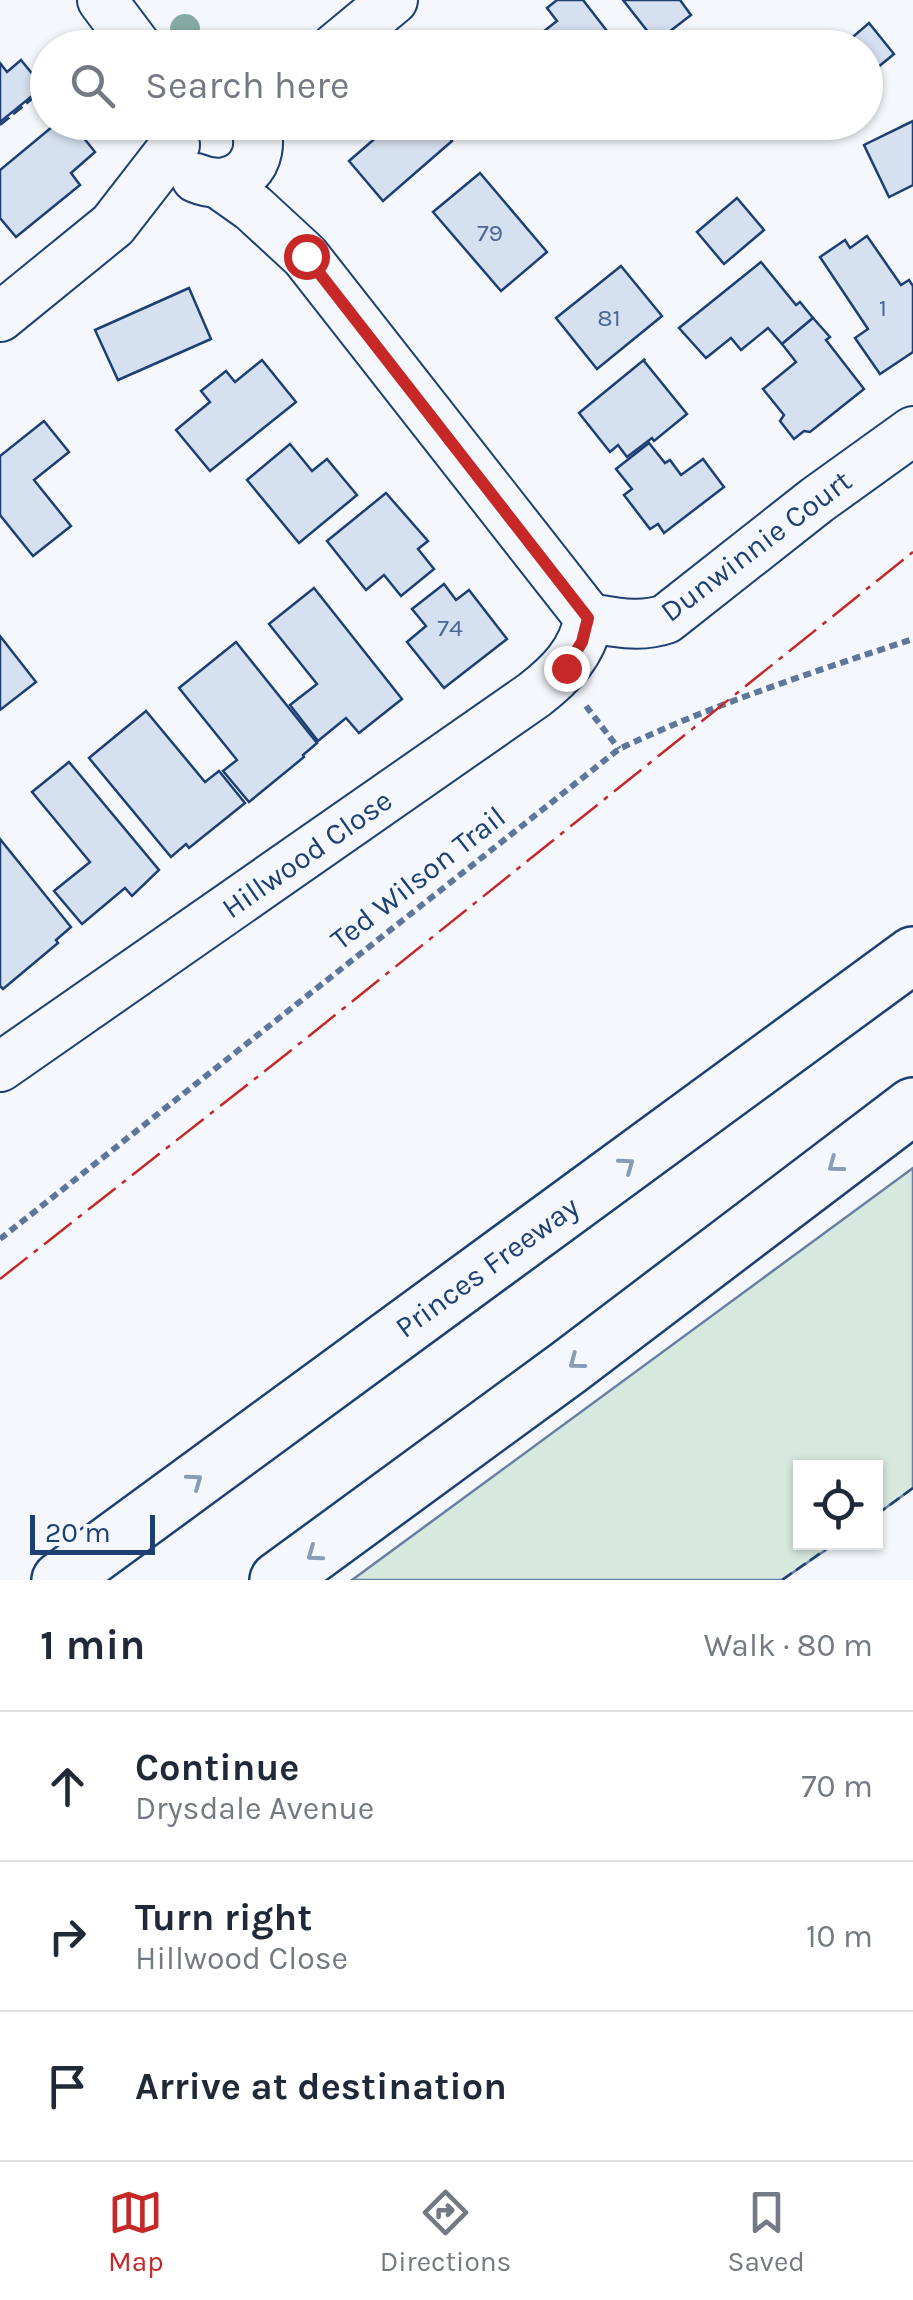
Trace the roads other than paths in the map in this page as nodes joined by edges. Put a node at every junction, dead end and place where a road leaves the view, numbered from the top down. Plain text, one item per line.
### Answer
1 (102, 0) edge
2 (393, 0) edge
3 (126, 30) edge
4 (357, 30) edge
5 (169, 140) edge
6 (177, 140) edge
7 (260, 140) edge
8 (262, 140) edge
9 (212, 183) junction
10 (114, 225) junction
11 (306, 256) junction
12 (0, 317) edge
13 (913, 431) edge
14 (588, 618) junction
15 (913, 955) edge
16 (0, 1067) edge
17 (913, 1106) edge
18 (60, 1580) edge
19 (278, 1580) edge

1 - 3 street
2 - 4 street
5 - 10 street
6 - 9 street
7 - 9 street
8 - 11 street
9 - 10 street
9 - 11 street
10 - 12 street
11 - 14 street
13 - 14 street, Dunwinnie Court
14 - 16 street, Hillwood Close
18 -> 15 highway, Princes Freeway
17 -> 19 highway

